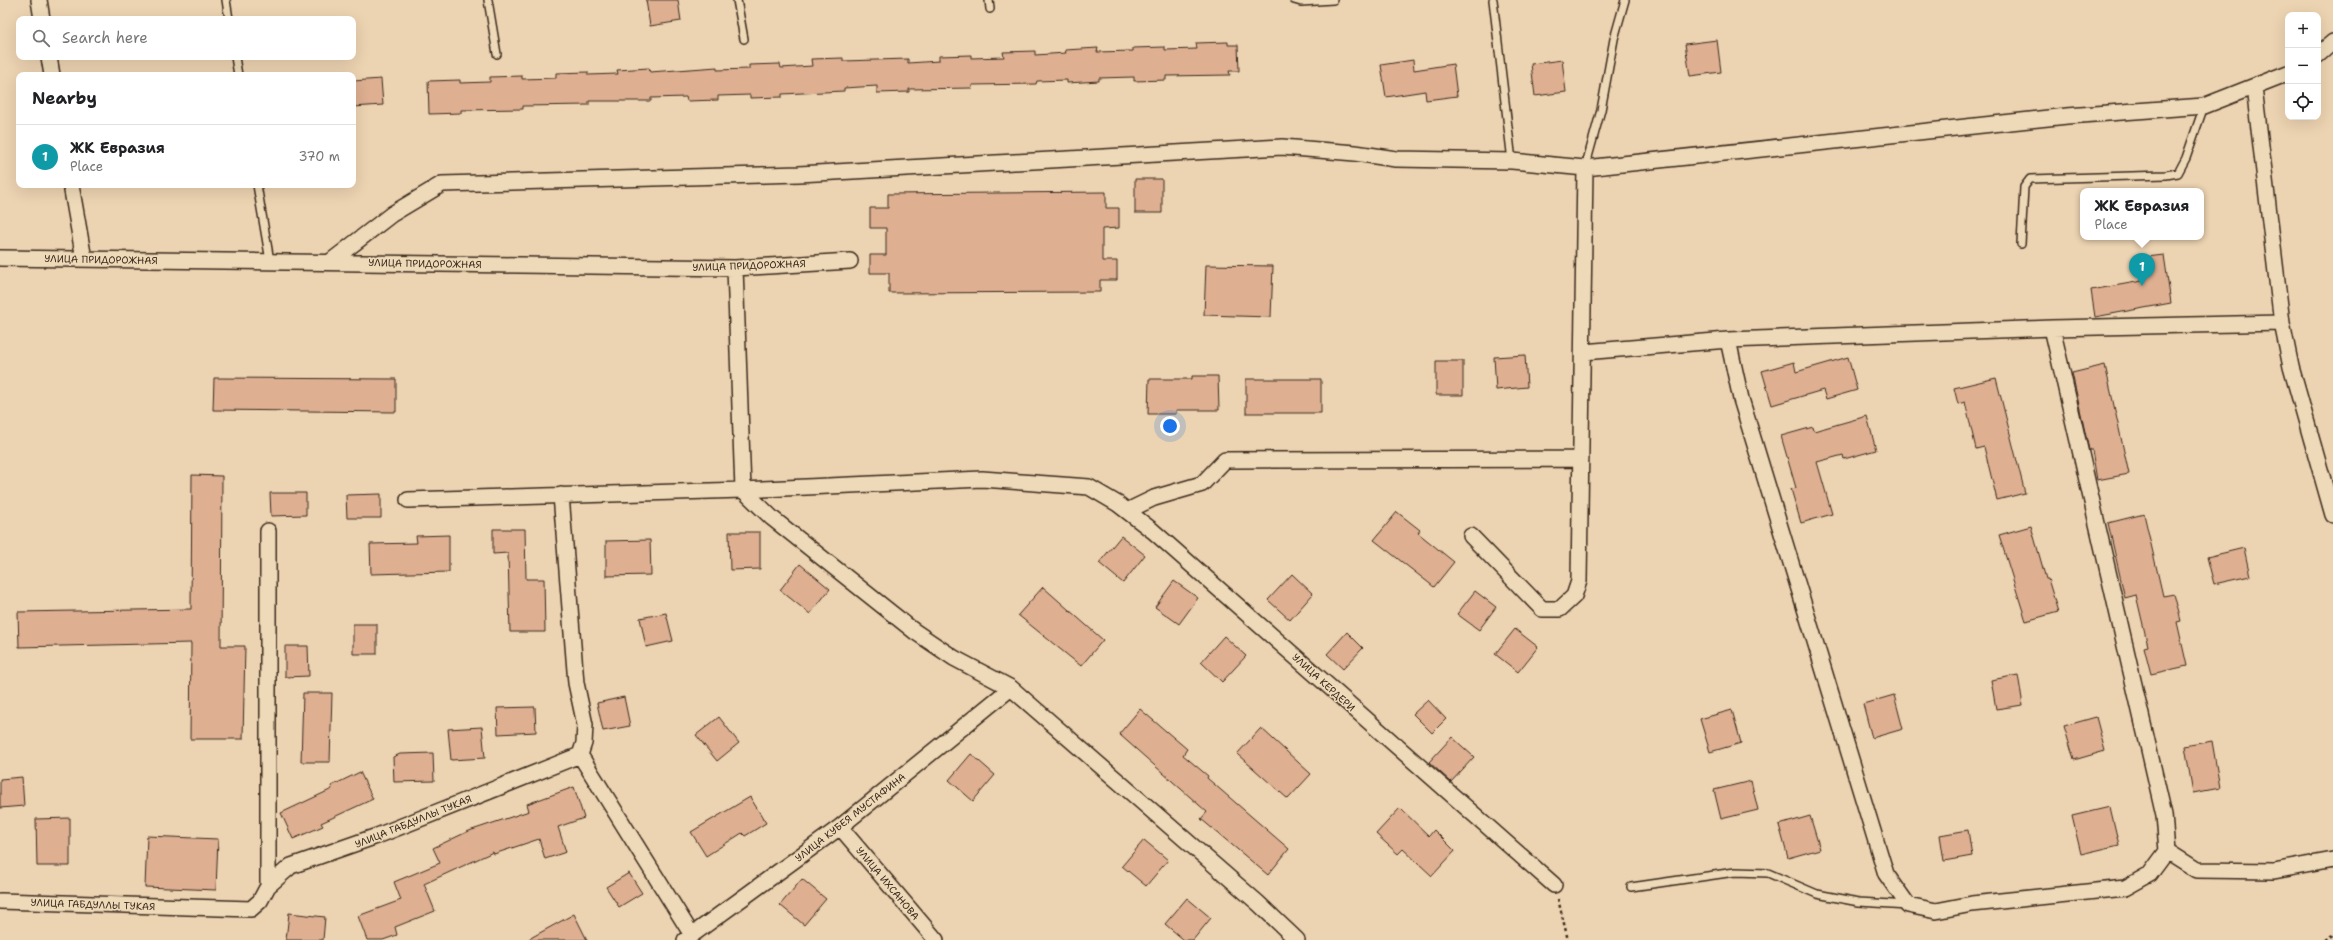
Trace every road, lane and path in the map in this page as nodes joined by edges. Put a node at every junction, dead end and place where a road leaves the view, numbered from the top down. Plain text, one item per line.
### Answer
1 (39, 0) edge
2 (226, 0) edge
3 (488, 0) edge
4 (737, 0) edge
5 (989, 0) edge
6 (1294, 0) edge
7 (1333, 0) edge
8 (1493, 0) edge
9 (1625, 0) edge
10 (990, 9) dead end
11 (42, 16) edge
12 (229, 16) edge
13 (744, 39) dead end
14 (2333, 42) edge
15 (2321, 52) edge
16 (497, 54) dead end
17 (50, 60) edge
18 (236, 60) edge
19 (52, 72) edge
20 (238, 72) edge
21 (2285, 74) edge
22 (2254, 87) junction
23 (2204, 106) junction
24 (1512, 161) junction
25 (1585, 168) junction
26 (72, 188) edge
27 (258, 188) edge
28 (2021, 244) dead end
29 (0, 258) edge
30 (84, 259) junction
31 (270, 261) junction
32 (850, 261) dead end
33 (330, 262) junction
34 (735, 268) junction
35 (2282, 323) junction
36 (2052, 328) junction
37 (1728, 340) junction
38 (1583, 352) junction
39 (1581, 459) junction
40 (743, 490) junction
41 (561, 496) junction
42 (408, 500) dead end
43 (1128, 511) junction
44 (2333, 515) edge
45 (268, 531) dead end
46 (1471, 536) dead end
47 (1011, 688) junction
48 (580, 755) junction
49 (840, 826) junction
50 (2167, 851) junction
51 (2333, 860) edge
52 (1554, 885) joint
53 (268, 886) junction
54 (1631, 887) dead end
55 (0, 901) edge
56 (1908, 905) junction
57 (2333, 934) edge
58 (689, 937) edge
59 (936, 940) edge
60 (1297, 940) edge
61 (1568, 940) edge
62 (2324, 940) edge

1 - 11 street
2 - 12 lane
3 - 16 lane
4 - 13 lane
5 - 10 lane
6 - 7 lane
8 - 24 lane
9 - 25 lane
14 - 15 street
17 - 19 street
18 - 20 lane
21 - 22 street
22 - 23 street
22 - 35 street
23 - 25 street
23 - 28 lane
24 - 25 street
24 - 33 street
25 - 38 street
26 - 30 street
27 - 31 lane
29 - 30 street, УЛИЦА ПРИДОРОЖНАЯ
30 - 31 street, УЛИЦА ПРИДОРОЖНАЯ
31 - 33 street, УЛИЦА ПРИДОРОЖНАЯ
32 - 34 street, УЛИЦА ПРИДОРОЖНАЯ
33 - 34 street, УЛИЦА ПРИДОРОЖНАЯ
34 - 40 street
35 - 36 street
35 - 44 street
36 - 37 street
36 - 50 street
37 - 38 street
37 - 56 street
38 - 39 street
39 - 43 street
39 - 46 street
40 - 41 street
40 - 43 street, УЛИЦА КЕРДЕРИ
40 - 47 street
41 - 42 street
41 - 48 street
43 - 52 street, УЛИЦА КЕРДЕРИ
45 - 53 street
47 - 49 street, УЛИЦА КУБЕЯ МУСТАФИНА
47 - 60 street
48 - 53 street, УЛИЦА ГАБДУЛЛЫ ТУКАЯ
48 - 58 street
49 - 58 street, УЛИЦА КУБЕЯ МУСТАФИНА
49 - 59 street, УЛИЦА ИХСАНОВА
50 - 51 street
50 - 56 street
52 - 61 path
53 - 55 street, УЛИЦА ГАБДУЛЛЫ ТУКАЯ
54 - 56 lane
57 - 62 path

